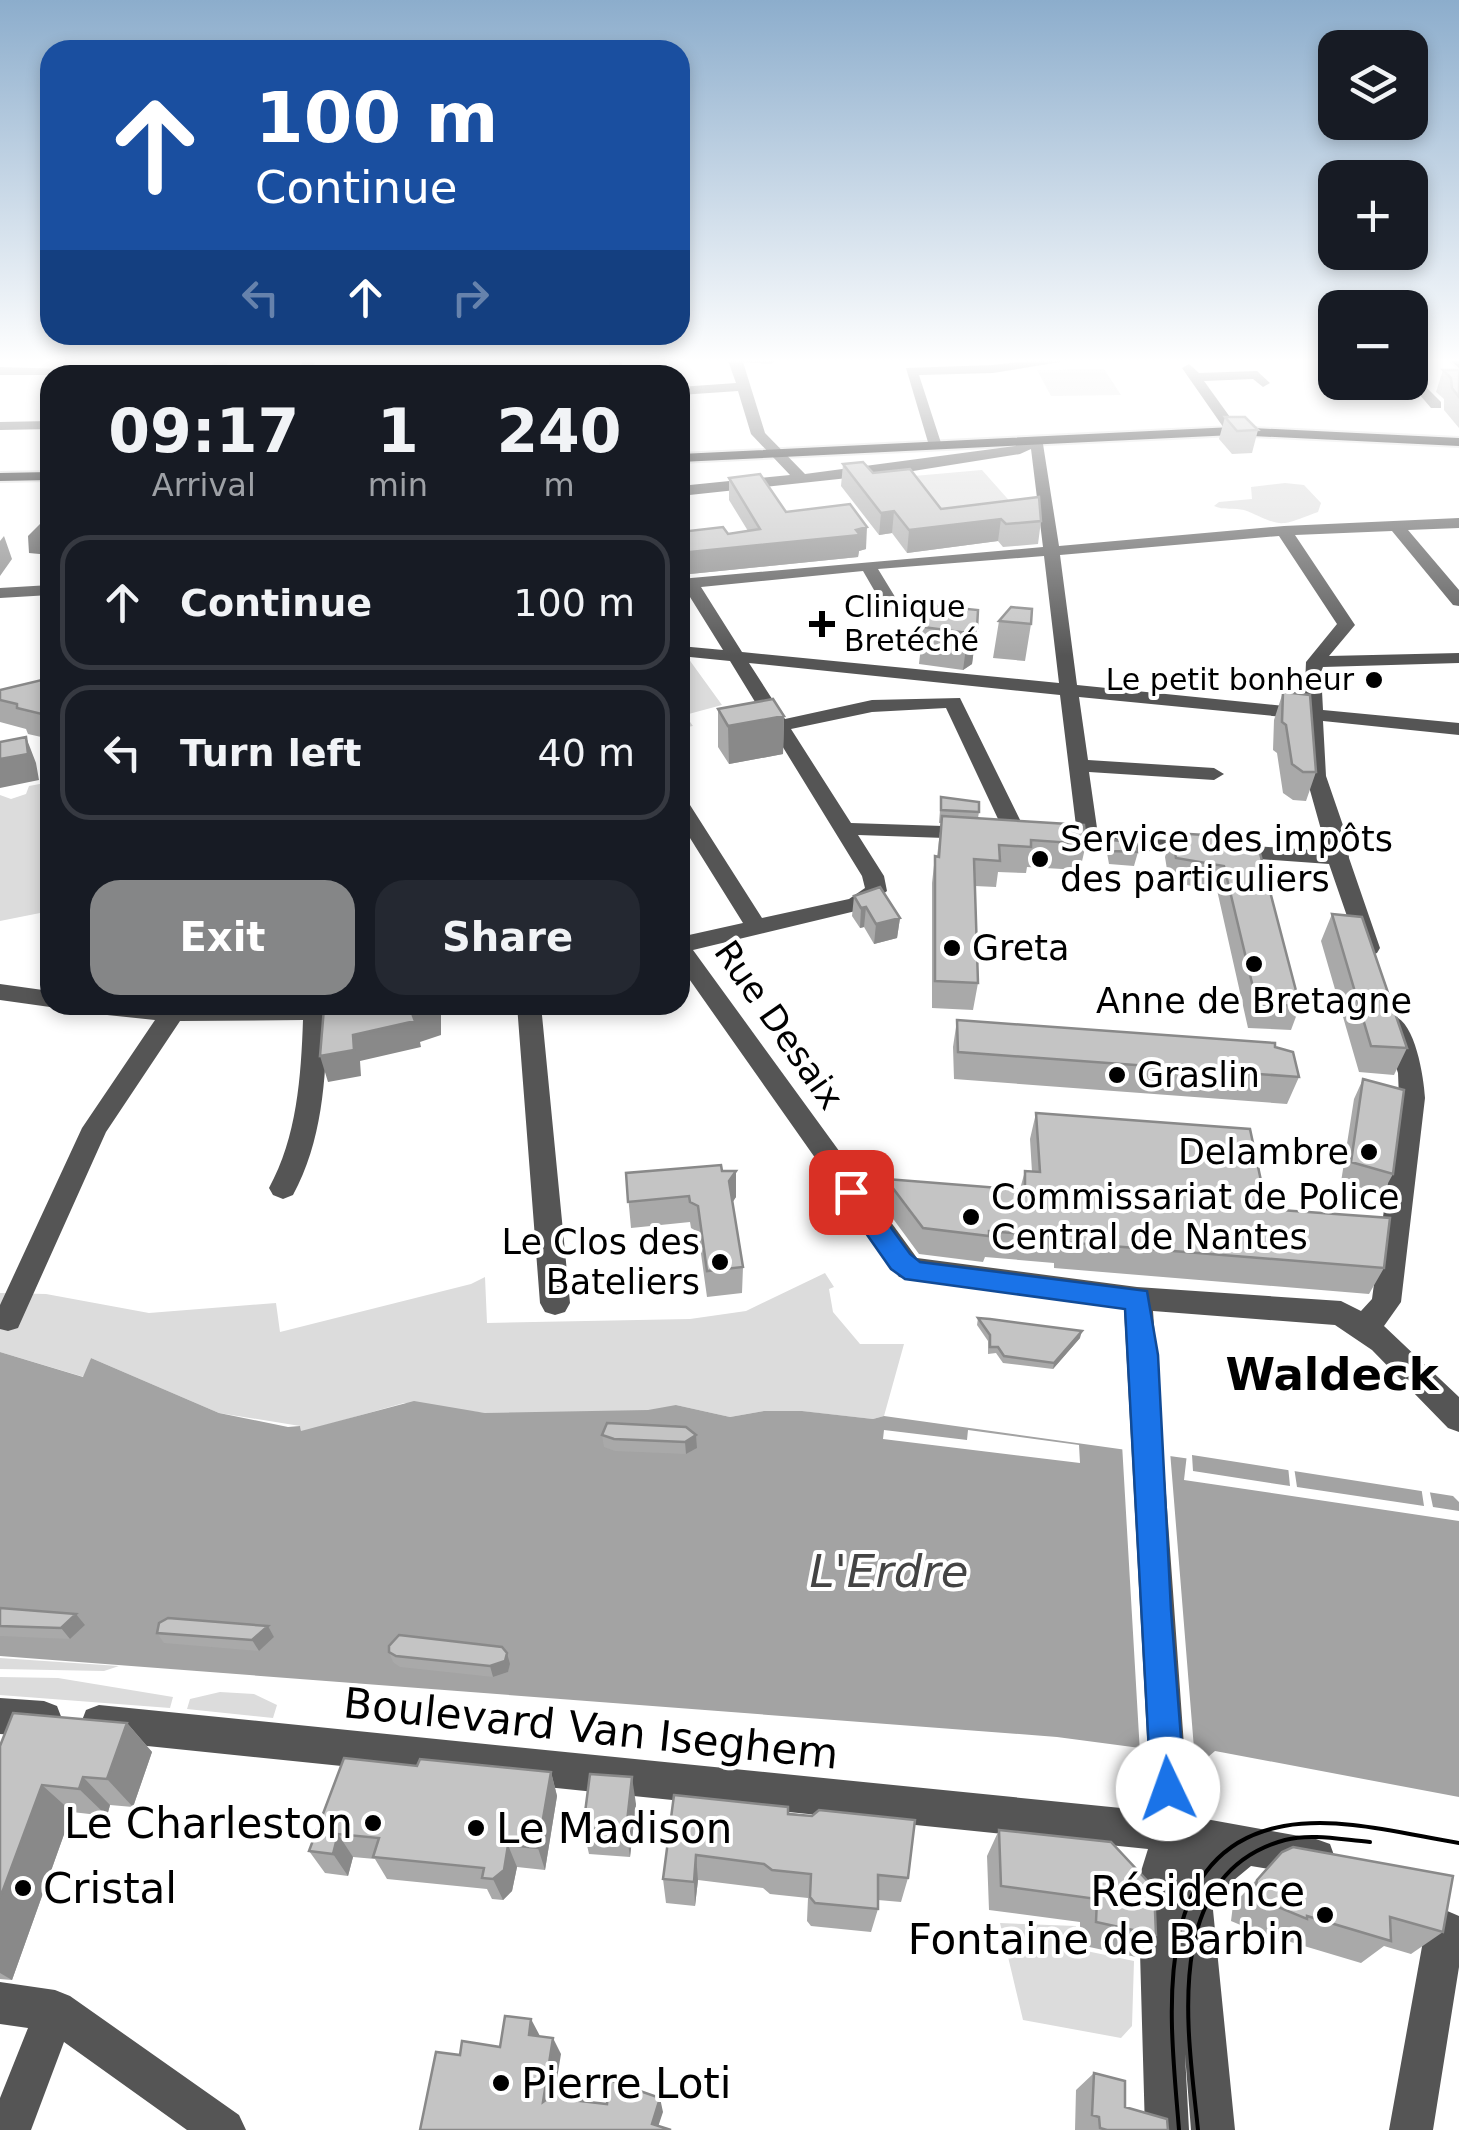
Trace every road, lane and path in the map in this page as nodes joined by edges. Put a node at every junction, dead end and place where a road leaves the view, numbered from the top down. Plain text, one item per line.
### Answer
1 (779, 457) edge
2 (973, 457) edge
3 (1033, 457) edge
4 (0, 476) edge
5 (40, 476) edge
6 (800, 478) junction
7 (690, 489) edge
8 (1459, 523) edge
9 (1396, 524) junction
10 (1284, 531) junction
11 (1052, 552) junction
12 (868, 566) junction
13 (690, 584) edge
14 (40, 590) edge
15 (4, 591) edge
16 (690, 591) edge
17 (1459, 601) edge
18 (891, 605) dead end
19 (690, 652) edge
20 (736, 656) junction
21 (1459, 658) edge
22 (1315, 662) junction
23 (1069, 690) junction
24 (1313, 714) junction
25 (778, 726) junction
26 (1459, 729) edge
27 (1079, 765) junction
28 (1214, 774) dead end
29 (690, 822) edge
30 (846, 832) junction
31 (1033, 837) junction
32 (1088, 841) junction
33 (1338, 858) junction
34 (757, 928) junction
35 (690, 945) edge
36 (690, 961) edge
37 (1376, 969) edge
38 (0, 992) edge
39 (40, 998) edge
40 (1387, 1004) edge
41 (169, 1015) edge
42 (308, 1015) edge
43 (530, 1015) edge
44 (283, 1188) dead end
45 (1138, 1299) junction
46 (556, 1303) dead end
47 (8, 1319) dead end
48 (1363, 1325) junction
49 (1455, 1415) edge
50 (0, 1716) edge
51 (1172, 1832) junction
52 (1245, 1846) junction
53 (1355, 1864) edge
54 (1194, 1906) junction
55 (1445, 1930) edge
56 (0, 2002) edge
57 (55, 2011) junction
58 (9, 2130) edge
59 (224, 2130) edge
60 (1167, 2130) edge
61 (1212, 2130) edge
62 (1411, 2130) edge

1 - 6 street
2 - 6 street
3 - 11 street
4 - 5 main road
6 - 7 street
8 - 9 street
9 - 10 street
9 - 17 street
10 - 11 street
10 - 22 street
11 - 12 street
11 - 23 street
12 - 13 street
12 - 18 street
14 - 15 street
16 - 20 street
19 - 20 street
20 - 23 street
20 - 25 street
21 - 22 street
22 - 24 street
23 - 24 street
23 - 27 street
24 - 26 street
24 - 33 street
25 - 30 street
25 - 31 street
27 - 28 street
27 - 32 street
29 - 34 street
30 - 31 street
30 - 34 street
31 - 32 street
32 - 33 street
33 - 37 street
34 - 35 street
36 - 45 street, Rue Desaix
38 - 39 street
40 - 48 street
41 - 47 street
42 - 44 street
43 - 46 street
45 - 48 street, Rue Desaix
45 - 51 street
48 - 49 street
50 - 51 street, Boulevard Van Iseghem
51 - 52 street, Boulevard Van Iseghem
51 - 54 street
51 - 60 street
52 - 53 street, Boulevard Van Iseghem
52 - 54 street
54 - 61 street
55 - 62 street
56 - 57 street
57 - 58 street
57 - 59 street

